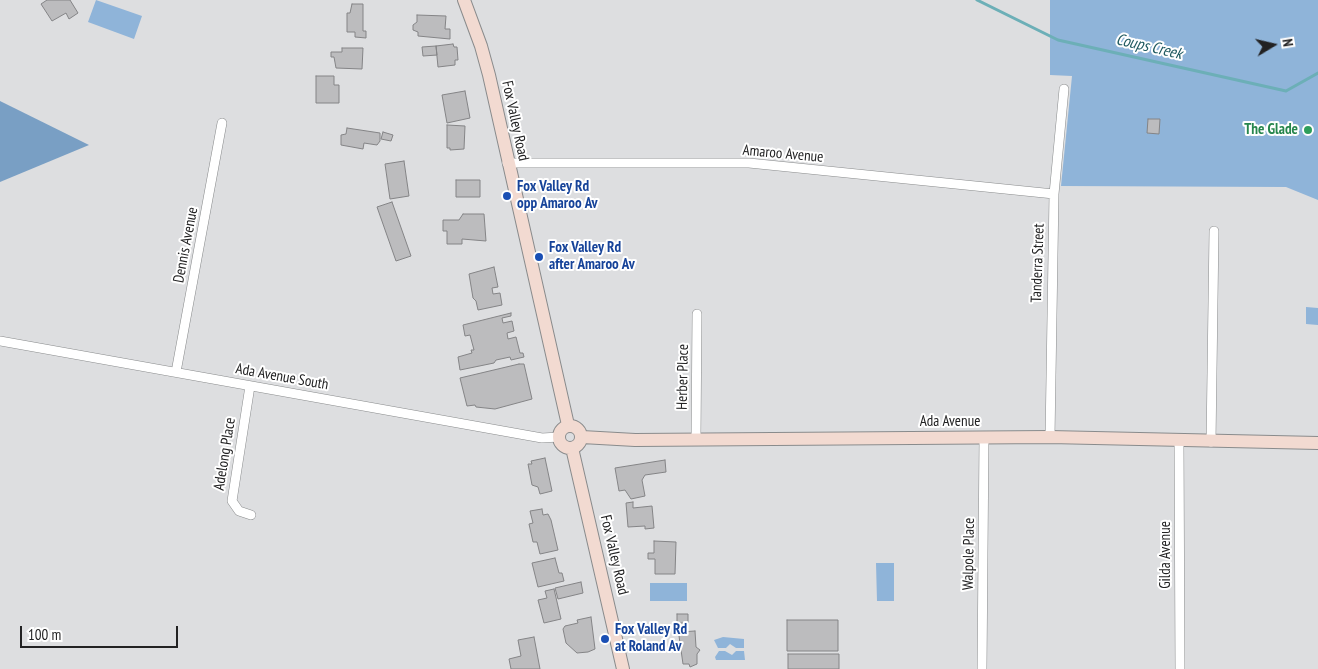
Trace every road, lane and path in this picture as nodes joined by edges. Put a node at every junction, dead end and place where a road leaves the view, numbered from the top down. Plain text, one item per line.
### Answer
1 (464, 0) edge
2 (1064, 89) dead end
3 (222, 123) dead end
4 (507, 163) junction
5 (1054, 194) junction
6 (1214, 231) dead end
7 (697, 314) dead end
8 (0, 341) edge
9 (176, 372) junction
10 (250, 386) junction
11 (568, 426) junction
12 (559, 437) junction
13 (1050, 437) junction
14 (582, 438) junction
15 (984, 438) junction
16 (696, 439) junction
17 (1180, 441) junction
18 (1211, 442) junction
19 (1318, 443) edge
20 (572, 448) junction
21 (252, 515) dead end
22 (623, 669) edge
23 (982, 669) edge
24 (1180, 669) edge

1 - 4 main road, Fox Valley Road
2 - 5 street, Tanderra Street
3 - 9 street, Dennis Avenue
4 - 5 street, Amaroo Avenue
4 - 11 main road, Fox Valley Road
5 - 13 street, Tanderra Street
6 - 18 street
7 - 16 street, Herber Place
8 - 9 street, Ada Avenue South
9 - 10 street, Ada Avenue South
10 - 12 street, Ada Avenue South
10 - 21 street, Adelong Place
11 - 12 main road
11 - 14 main road
12 - 20 main road
13 - 15 main road, Ada Avenue
13 - 17 main road, Ada Avenue
14 - 16 main road, Ada Avenue
14 - 20 main road
15 - 16 main road, Ada Avenue
15 - 23 street, Walpole Place
17 - 18 main road, Ada Avenue
17 - 24 street, Gilda Avenue
18 - 19 main road, Ada Avenue
20 - 22 main road, Fox Valley Road

